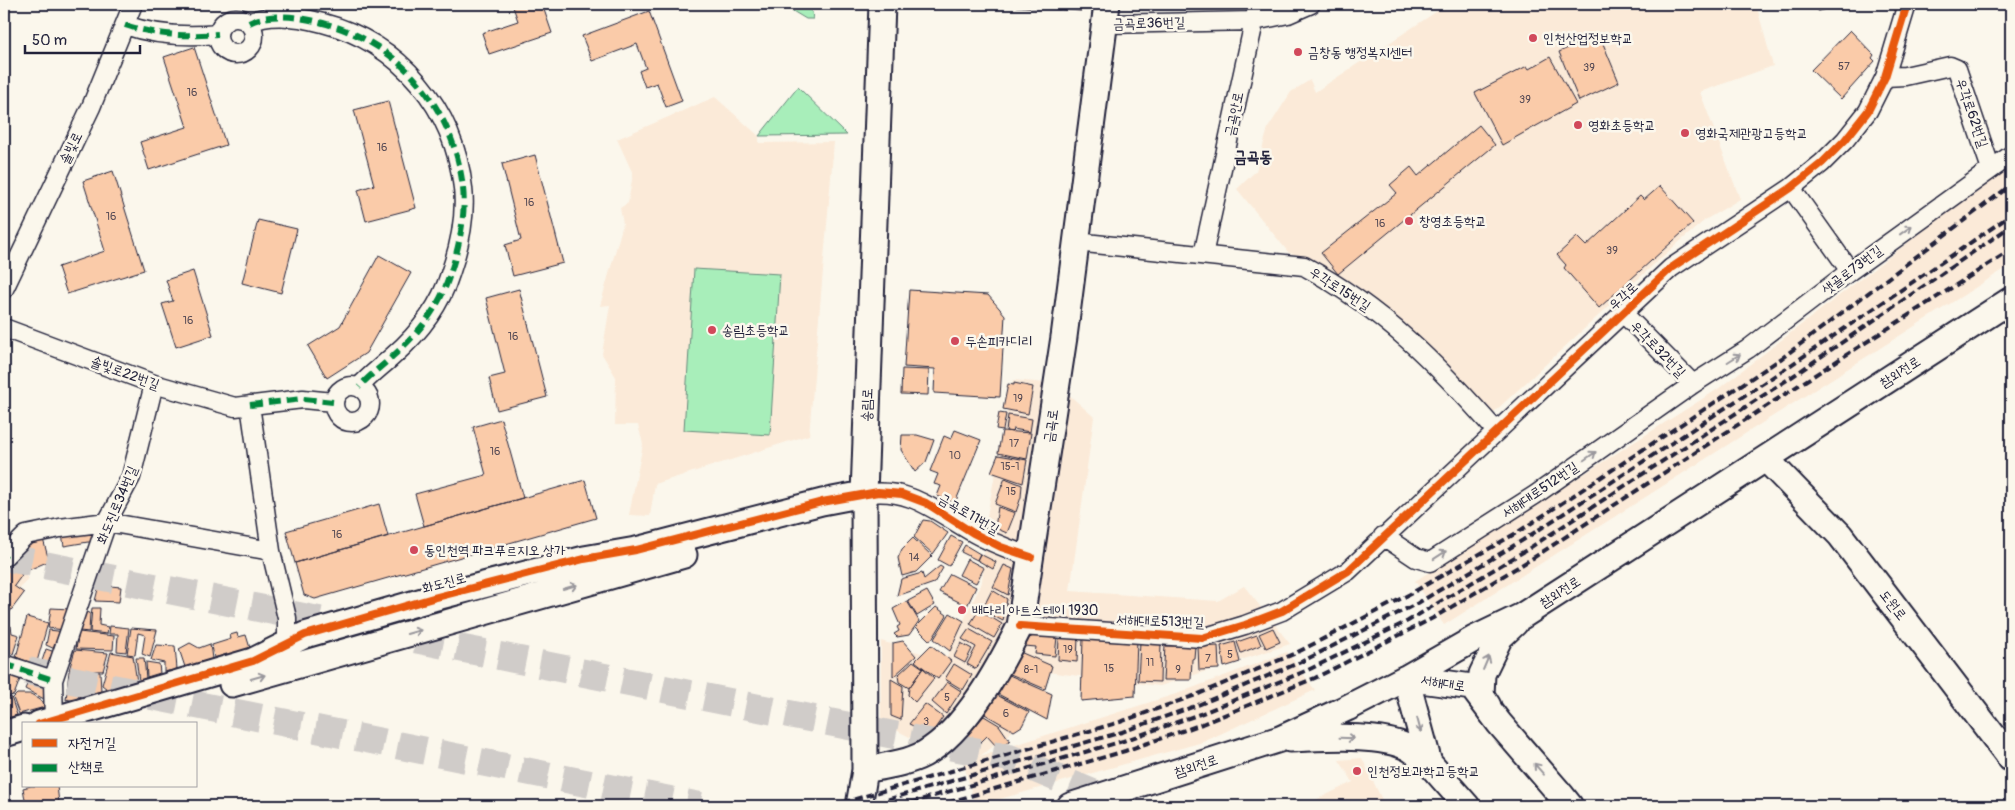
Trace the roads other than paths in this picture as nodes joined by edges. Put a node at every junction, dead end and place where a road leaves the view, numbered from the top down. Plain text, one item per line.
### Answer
1 (133, 4) edge
2 (882, 4) edge
3 (1258, 4) edge
4 (1311, 4) edge
5 (1907, 4) edge
6 (1105, 14) edge
7 (1254, 21) junction
8 (248, 22) junction
9 (125, 25) junction
10 (218, 34) junction
11 (1885, 77) junction
12 (2011, 155) edge
13 (1991, 170) junction
14 (1791, 188) junction
15 (1076, 242) junction
16 (1203, 254) junction
17 (1850, 271) junction
18 (4, 289) edge
19 (2011, 300) edge
20 (1623, 313) junction
21 (4, 328) edge
22 (154, 384) junction
23 (1692, 384) junction
24 (360, 387) junction
25 (333, 402) junction
26 (250, 405) junction
27 (1496, 431) junction
28 (1766, 459) junction
29 (864, 494) junction
30 (107, 522) junction
31 (1384, 536) junction
32 (271, 551) junction
33 (5, 556) edge
34 (1031, 557) junction
35 (1320, 589) joint
36 (1522, 616) junction
37 (1020, 626) junction
38 (287, 644) junction
39 (4, 664) edge
40 (1406, 678) junction
41 (53, 680) junction
42 (49, 722) edge
43 (100, 722) edge
44 (1499, 723) junction
45 (22, 729) edge
46 (4, 734) edge
47 (1280, 739) junction
48 (22, 744) edge
49 (4, 749) edge
50 (2011, 759) edge
51 (1429, 763) junction
52 (865, 770) junction
53 (859, 806) edge
54 (1070, 806) edge
55 (1467, 806) edge
56 (1570, 806) edge

1 - 9 street, 솔빛로
2 - 29 street, 송림로
3 - 7 street, 금곡안로
4 - 7 street, 금곡로36번길
5 - 11 street, 우각로
6 - 7 street, 금곡로36번길
6 - 15 street, 금곡로
7 - 16 street, 금곡안로
8 - 10 street
8 - 10 street
8 - 24 street
9 - 10 street
9 - 18 street, 솔빛로
11 - 13 street, 우각로62번길
11 - 14 street, 우각로
12 - 13 street, 샛골로73번길
17 -> 13 street, 샛골로73번길
14 - 17 street
14 - 20 street, 우각로
15 - 16 street, 우각로15번길
15 - 34 street, 금곡로
16 - 27 street, 우각로15번길
23 -> 17 street, 샛골로73번길
19 - 28 street, 참외전로
20 - 23 street, 우각로32번길
20 - 27 street, 우각로
21 - 22 street, 솔빛로22번길
22 - 26 street, 솔빛로22번길
22 - 30 street, 화도진로34번길
31 -> 23 street, 서해대로512번길
24 - 25 street
24 - 25 street
25 - 26 street, 솔빛로22번길
26 - 32 street
27 - 31 street, 우각로
28 - 36 street, 참외전로
28 - 50 street, 도원로
29 - 34 street, 금곡로11번길
29 - 38 street, 화도진로
43 -> 29 street
29 - 52 street, 송림로
30 - 32 street
30 - 33 street
30 - 41 street, 화도진로34번길
31 - 35 street, 우각로
32 - 38 street
34 - 37 street, 금곡로
35 - 37 street, 서해대로513번길
36 - 40 street, 참외전로
44 -> 36 street
37 - 52 street, 금곡로
38 - 42 street, 화도진로
39 - 41 street
40 - 44 street, 서해대로
40 - 47 street, 참외전로
40 -> 51 street, 서해대로
41 - 42 street, 화도진로34번길
56 -> 44 street, 서해대로
45 - 46 street
47 -> 51 street
47 - 54 street, 참외전로
48 - 49 street
51 - 55 street, 서해대로
52 - 53 street, 송림로

